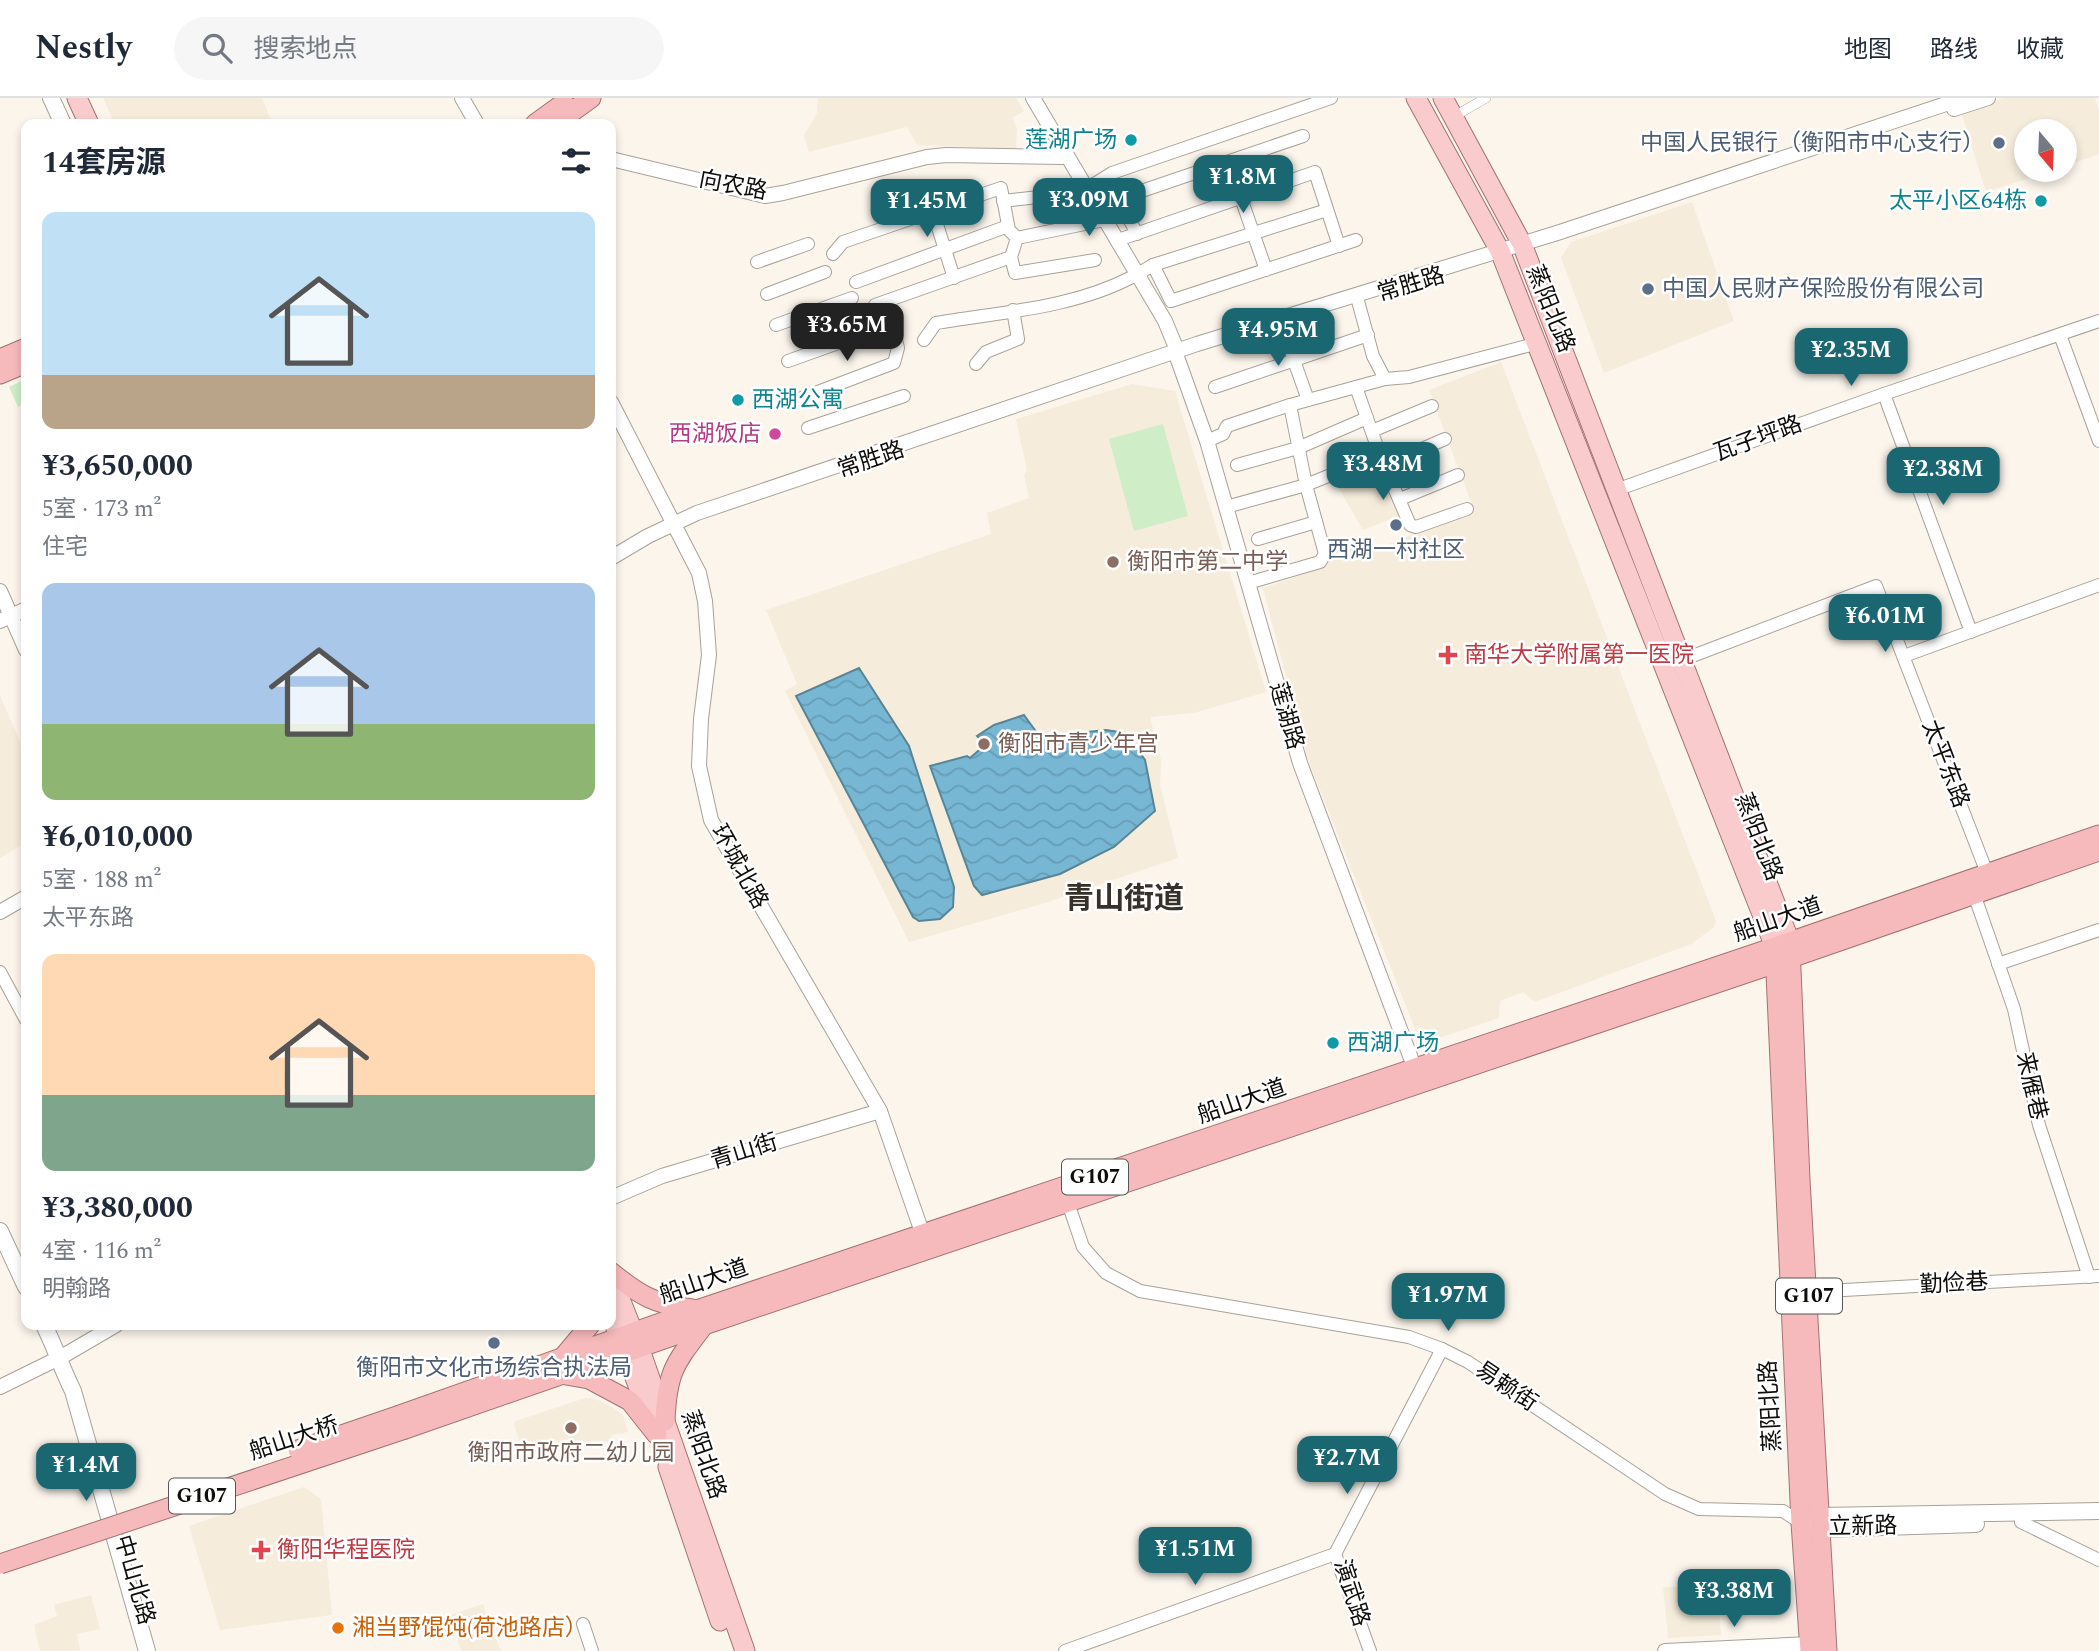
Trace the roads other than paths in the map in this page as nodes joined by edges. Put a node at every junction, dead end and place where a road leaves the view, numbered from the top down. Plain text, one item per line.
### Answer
1 (51, 98) edge
2 (63, 98) edge
3 (77, 98) edge
4 (462, 98) edge
5 (570, 98) edge
6 (591, 98) edge
7 (1025, 98) edge
8 (1033, 98) edge
9 (1331, 98) edge
10 (1416, 98) edge
11 (1443, 98) edge
12 (1486, 98) edge
13 (1964, 98) edge
14 (1987, 98) edge
15 (1453, 117) junction
16 (61, 119) edge
17 (73, 119) edge
18 (87, 119) edge
19 (474, 119) edge
20 (543, 119) edge
21 (562, 119) edge
22 (1304, 136) dead end
23 (1062, 157) junction
24 (616, 160) edge
25 (1085, 190) junction
26 (1241, 198) junction
27 (1003, 201) junction
28 (1327, 210) junction
29 (933, 212) junction
30 (1099, 220) junction
31 (1008, 226) junction
32 (1254, 233) junction
33 (1137, 234) junction
34 (1017, 238) junction
35 (1118, 240) junction
36 (1356, 240) dead end
37 (808, 244) dead end
38 (1339, 246) junction
39 (1523, 247) junction
40 (945, 250) junction
41 (833, 254) dead end
42 (1502, 254) junction
43 (1011, 257) junction
44 (1095, 260) dead end
45 (757, 262) dead end
46 (1153, 265) junction
47 (1266, 270) junction
48 (825, 272) dead end
49 (1135, 275) junction
50 (954, 278) junction
51 (856, 282) dead end
52 (767, 294) dead end
53 (852, 298) dead end
54 (1358, 301) junction
55 (875, 304) dead end
56 (1013, 310) junction
57 (2099, 321) edge
58 (1281, 324) junction
59 (776, 325) dead end
60 (892, 326) dead end
61 (877, 329) dead end
62 (1368, 335) junction
63 (2060, 335) junction
64 (924, 340) dead end
65 (1538, 343) junction
66 (21, 350) edge
67 (1175, 353) junction
68 (0, 359) edge
69 (1293, 360) junction
70 (788, 361) dead end
71 (976, 364) dead end
72 (21, 365) edge
73 (0, 374) edge
74 (1385, 379) junction
75 (1215, 387) dead end
76 (1356, 387) junction
77 (1884, 394) junction
78 (904, 396) dead end
79 (799, 399) dead end
80 (1308, 400) junction
81 (1290, 405) junction
82 (1432, 406) dead end
83 (616, 412) edge
84 (1370, 424) junction
85 (808, 428) dead end
86 (1445, 439) dead end
87 (1207, 440) junction
88 (2099, 441) edge
89 (1298, 448) junction
90 (1382, 460) junction
91 (1237, 465) dead end
92 (1458, 475) dead end
93 (1306, 485) junction
94 (1616, 490) junction
95 (1400, 499) junction
96 (1226, 507) junction
97 (1467, 509) dead end
98 (1316, 522) junction
99 (674, 524) junction
100 (1258, 539) dead end
101 (616, 555) edge
102 (1248, 583) junction
103 (2099, 585) edge
104 (0, 592) edge
105 (21, 611) edge
106 (5, 619) edge
107 (1971, 632) junction
108 (21, 643) edge
109 (1904, 656) junction
110 (1682, 660) junction
111 (2099, 835) edge
112 (2099, 851) edge
113 (1987, 873) junction
114 (1974, 894) junction
115 (21, 900) edge
116 (0, 912) edge
117 (2099, 930) edge
118 (1783, 953) junction
119 (1998, 964) junction
120 (0, 972) edge
121 (21, 1011) edge
122 (1415, 1069) junction
123 (880, 1111) junction
124 (616, 1196) edge
125 (1068, 1203) junction
126 (0, 1231) edge
127 (923, 1235) junction
128 (21, 1276) edge
129 (2094, 1277) edge
130 (616, 1278) edge
131 (1808, 1292) junction
132 (616, 1293) edge
133 (701, 1317) junction
134 (616, 1322) edge
135 (46, 1330) edge
136 (96, 1330) edge
137 (107, 1330) edge
138 (587, 1330) edge
139 (629, 1342) junction
140 (1441, 1349) junction
141 (59, 1356) junction
142 (562, 1366) junction
143 (0, 1380) edge
144 (0, 1387) edge
145 (402, 1422) junction
146 (661, 1428) junction
147 (2099, 1511) edge
148 (2099, 1521) edge
149 (1821, 1522) junction
150 (2021, 1522) junction
151 (1801, 1523) junction
152 (0, 1550) edge
153 (1335, 1554) junction
154 (2099, 1560) edge
155 (0, 1564) edge
156 (583, 1624) dead end
157 (1814, 1648) edge
158 (147, 1651) edge
159 (155, 1651) edge
160 (592, 1651) edge
161 (731, 1651) edge
162 (745, 1651) edge
163 (1065, 1651) edge
164 (1370, 1651) edge
165 (1665, 1651) edge
166 (1744, 1651) edge

1 - 16 main road
2 - 17 main road
3 - 18 main road
4 - 19 street
5 - 20 highway
6 - 21 highway
7 - 23 street, 莲湖路
8 - 25 street, 莲湖路
9 - 25 street
10 - 42 main road, 蒸阳北路
11 - 15 main road, 蒸阳北路
12 - 15 street
13 - 39 street, 常胜路
14 - 39 street, 常胜路
15 - 39 main road, 蒸阳北路
22 - 33 street
23 - 24 street, 向农路
23 - 25 street, 莲湖路
25 - 27 street
25 - 30 street, 莲湖路
25 - 35 street, 莲湖路
26 - 28 street
26 - 32 street
26 - 33 street
27 - 29 street
27 - 31 street
28 - 32 street
28 - 38 street
29 - 40 street
29 - 41 street
30 - 34 street
30 - 49 street, 莲湖路
31 - 34 street
31 - 40 street
32 - 46 street
32 - 47 street
33 - 35 street
34 - 43 street
35 - 49 street, 莲湖路
36 - 38 street
37 - 45 street
38 - 47 street
39 - 42 street, 常胜路
39 - 94 main road, 蒸阳北路
40 - 50 street
40 - 51 street
42 - 54 street, 常胜路
42 - 65 main road, 蒸阳北路
42 - 67 street, 常胜路
43 - 44 street
43 - 50 street
46 - 47 street
46 - 49 street
48 - 52 street
49 - 56 street
49 - 67 street, 莲湖路
50 - 55 street
53 - 59 street
54 - 58 street, 常胜路
54 - 62 street
56 - 64 street
56 - 71 street
57 - 63 street, 瓦子坪路
58 - 67 street, 常胜路
58 - 69 street
60 - 79 street
61 - 70 street
62 - 69 street
62 - 74 street
63 - 77 street, 瓦子坪路
63 - 88 street
65 - 74 street
65 - 118 main road, 蒸阳北路
66 - 68 highway
67 - 87 street, 莲湖路
67 - 99 street, 常胜路
69 - 75 street
69 - 80 street
72 - 73 highway
74 - 76 street
76 - 80 street
76 - 84 street
77 - 94 street, 瓦子坪路
77 - 107 street
78 - 85 street
80 - 81 street
81 - 87 street
81 - 89 street
82 - 84 street
83 - 99 street, 环城北路
84 - 89 street
84 - 90 street
86 - 90 street
87 - 96 street, 莲湖路
89 - 91 street
89 - 93 street
90 - 93 street
90 - 95 street
92 - 95 street
93 - 96 street
93 - 98 street
94 - 110 main road, 蒸阳北路
95 - 97 street
96 - 102 street, 莲湖路
98 - 100 street
98 - 102 street
99 - 101 street, 常胜路
99 - 123 street, 环城北路
102 - 122 street, 莲湖路
103 - 107 street
104 - 106 street
105 - 106 street
106 - 108 street
107 - 109 street
109 - 110 street, 太平东路
109 - 113 street, 太平东路
110 - 118 main road, 蒸阳北路
111 - 113 highway, 船山大道
112 - 114 highway, 船山大道
113 - 118 highway, 船山大道
114 - 118 highway, 船山大道
114 - 119 street, 来雁巷
115 - 116 street
117 - 119 street
118 - 122 highway, 船山大道 / G107
118 - 125 highway, 船山大道 / G107
118 - 131 highway, 蒸阳北路 / G107
118 - 151 highway, 蒸阳北路 / G107
119 - 129 street, 来雁巷
120 - 121 street
122 - 127 highway, 船山大道 / G107
123 - 124 street, 青山街
123 - 127 street, 环城北路
125 - 133 highway, 船山大道 / G107
125 - 140 street, 易赖街
126 - 128 main road
127 - 133 highway, 船山大道 / G107
129 - 131 street, 勤俭巷
130 - 133 highway
131 - 149 highway, 蒸阳北路 / G107
132 - 139 main road, 蒸阳北路
133 - 139 highway, 船山大道 / G107
133 - 146 highway
134 - 139 main road, 蒸阳北路
135 - 141 main road, 中山北路
136 - 141 street
137 - 141 street
138 - 142 highway
139 - 142 highway, 船山大道 / G107
139 - 146 main road, 蒸阳北路
140 - 151 street, 易赖街
140 - 153 street, 演武路
141 - 143 street
141 - 144 street
141 - 158 main road, 中山北路
141 - 159 main road, 中山北路
142 - 145 highway, 船山大道 / G107
142 - 146 highway
145 - 152 highway, 船山大桥 / G107, bridge
145 - 155 highway, 船山大桥 / G107, bridge
146 - 161 main road, 蒸阳北路
146 - 162 main road, 蒸阳北路
147 - 149 main road, 立新路
148 - 150 main road, 立新路
149 - 150 main road, 立新路
149 - 151 main road, 立新路
149 - 157 highway, 蒸阳北路 / G107
150 - 154 street
151 - 157 highway, 蒸阳北路 / G107
153 - 163 street
153 - 164 street, 演武路
156 - 160 street
157 - 165 street
157 - 166 street

